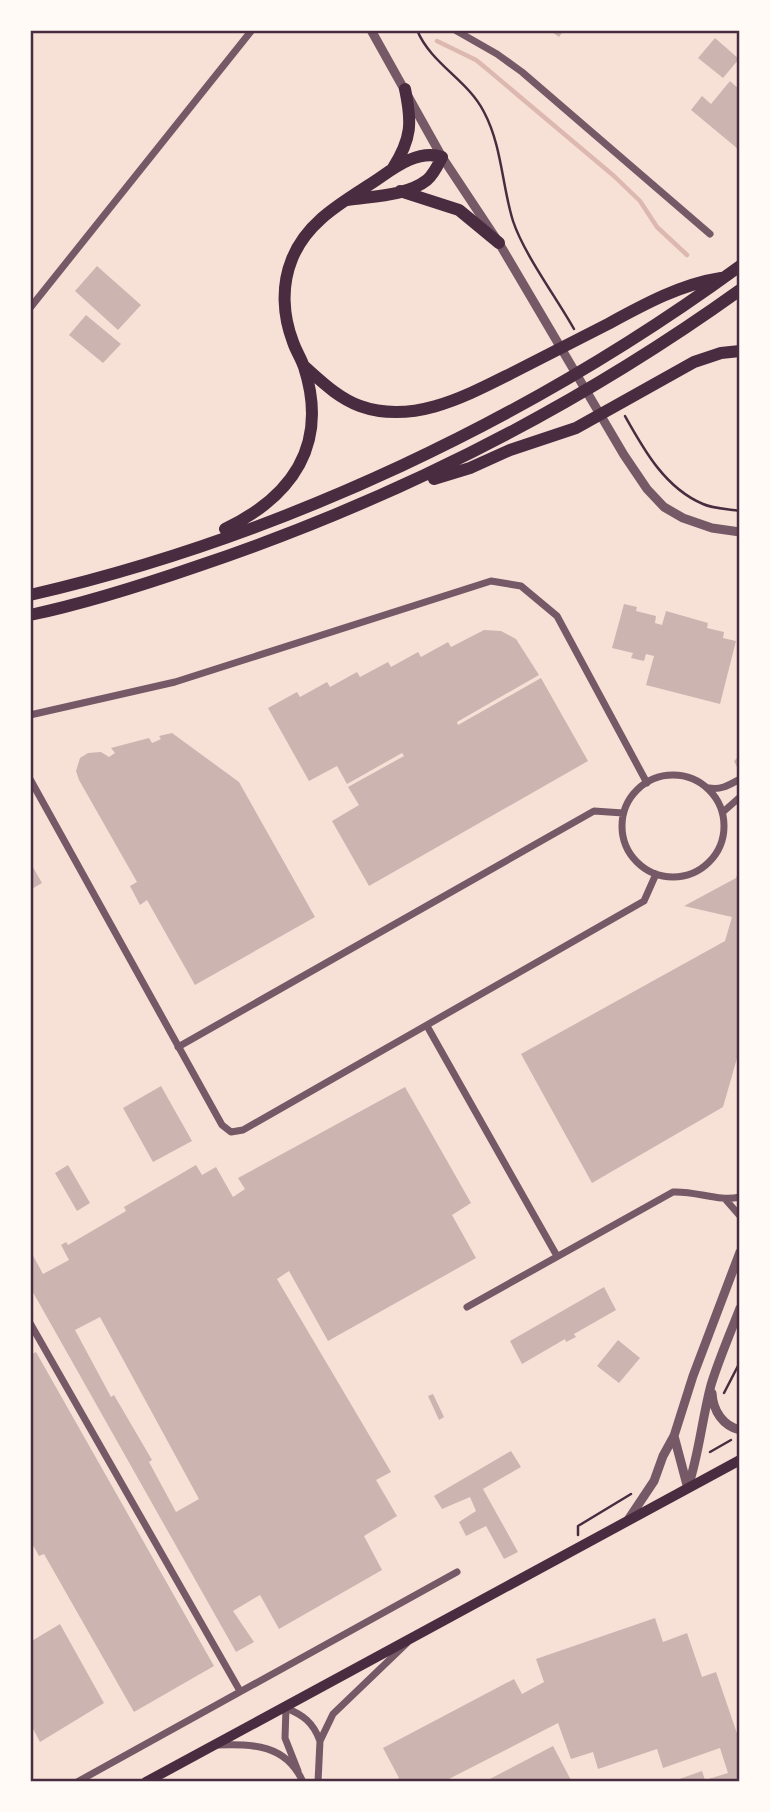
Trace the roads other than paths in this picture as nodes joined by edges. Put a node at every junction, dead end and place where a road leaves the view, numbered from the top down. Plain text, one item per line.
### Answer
1 (252, 30) edge
2 (371, 30) edge
3 (455, 30) edge
4 (405, 89) junction
5 (442, 156) junction
6 (391, 170) junction
7 (400, 191) junction
8 (347, 200) junction
9 (710, 234) dead end
10 (499, 243) junction
11 (740, 266) edge
12 (725, 277) junction
13 (740, 290) edge
14 (30, 308) edge
15 (740, 351) edge
16 (304, 366) junction
17 (393, 491) junction
18 (740, 533) edge
19 (176, 554) junction
20 (30, 595) edge
21 (30, 615) edge
22 (30, 715) edge
23 (30, 779) edge
24 (740, 779) edge
25 (647, 783) junction
26 (706, 788) junction
27 (740, 797) edge
28 (723, 812) junction
29 (623, 813) junction
30 (656, 874) junction
31 (428, 1026) junction
32 (178, 1046) junction
33 (740, 1197) edge
34 (726, 1200) junction
35 (740, 1216) edge
36 (740, 1252) edge
37 (557, 1256) junction
38 (467, 1307) dead end
39 (740, 1308) edge
40 (30, 1323) edge
41 (711, 1385) junction
42 (740, 1430) edge
43 (674, 1436) junction
44 (740, 1460) edge
45 (688, 1487) junction
46 (628, 1520) junction
47 (457, 1572) dead end
48 (411, 1640) junction
49 (240, 1691) junction
50 (286, 1708) junction
51 (320, 1741) junction
52 (212, 1745) junction
53 (298, 1772) junction
54 (84, 1781) edge
55 (146, 1782) edge
56 (303, 1782) edge
57 (318, 1782) edge

1 - 14 street
2 - 4 street
3 - 9 street
4 - 5 street
4 - 6 highway
5 - 6 highway
5 - 7 highway
5 - 10 street
6 - 8 highway
7 - 8 highway
7 - 10 highway
8 - 16 highway
10 - 18 street
11 - 12 highway
12 - 16 highway
12 - 19 highway
13 - 17 highway
15 - 17 highway
16 - 19 highway
17 - 21 highway
19 - 20 highway
22 - 25 street
23 - 32 street
24 - 26 street
25 - 26 street
25 - 29 street
26 - 28 street
27 - 28 street
28 - 30 street
29 - 30 street
29 - 32 street
30 - 31 street
31 - 32 street
31 - 37 street
33 - 34 street
34 - 35 street
34 - 37 street
36 - 43 street
37 - 38 street
39 - 41 street
40 - 49 street
41 - 42 street
41 - 45 street
43 - 45 street
43 - 46 street
44 - 45 main road
45 - 46 main road
46 - 48 main road
47 - 49 street
48 - 50 main road
48 - 51 street
49 - 54 street
50 - 51 street
50 - 52 main road
50 - 53 street
51 - 57 street
52 - 53 street
52 - 55 main road
53 - 56 street

